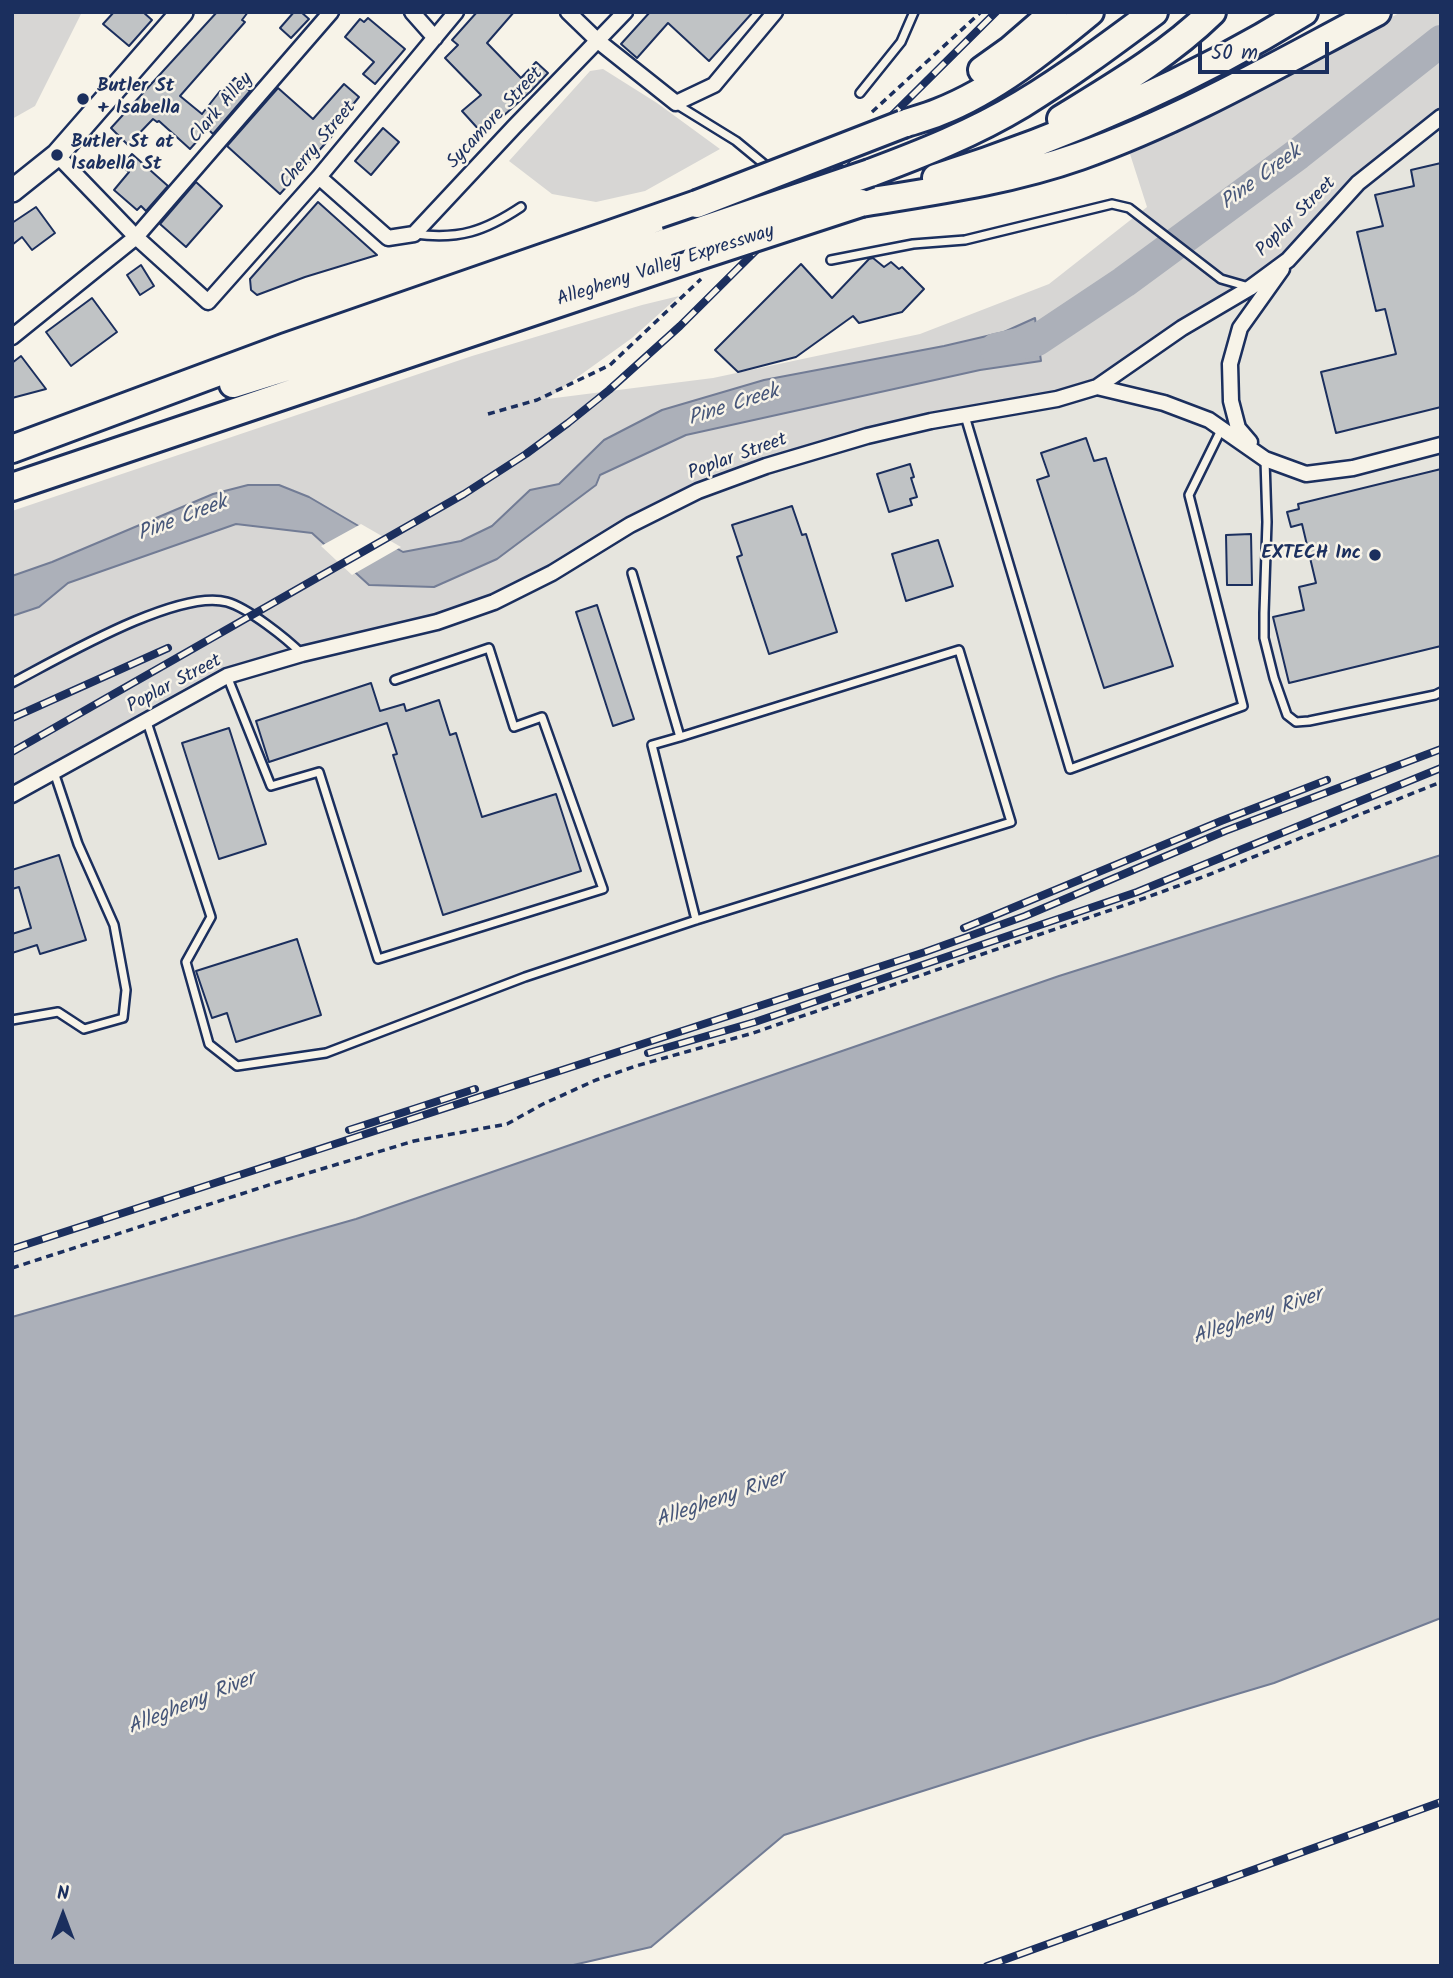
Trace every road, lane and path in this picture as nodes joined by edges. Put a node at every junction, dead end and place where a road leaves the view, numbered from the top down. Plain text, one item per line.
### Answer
1 (331, 12) edge
2 (412, 12) edge
3 (456, 12) edge
4 (568, 12) edge
5 (625, 12) edge
6 (775, 12) edge
7 (914, 12) edge
8 (1054, 12) edge
9 (1090, 12) edge
10 (1154, 12) edge
11 (1212, 12) edge
12 (1304, 12) edge
13 (1377, 12) edge
14 (177, 15) edge
15 (435, 38) junction
16 (598, 41) junction
17 (860, 93) dead end
18 (676, 103) junction
19 (1441, 117) edge
20 (903, 124) junction
21 (1005, 153) junction
22 (57, 155) junction
23 (319, 177) junction
24 (784, 179) dead end
25 (12, 191) edge
26 (861, 203) junction
27 (521, 207) dead end
28 (414, 234) junction
29 (136, 236) junction
30 (831, 260) dead end
31 (1288, 260) junction
32 (1250, 288) junction
33 (668, 312) dead end
34 (12, 337) edge
35 (1097, 387) junction
36 (488, 414) dead end
37 (965, 416) junction
38 (1222, 428) junction
39 (1441, 446) edge
40 (12, 451) edge
41 (1265, 459) junction
42 (12, 487) edge
43 (632, 573) dead end
44 (302, 654) junction
45 (227, 677) junction
46 (395, 680) dead end
47 (12, 683) edge
48 (1441, 692) edge
49 (147, 722) junction
50 (680, 737) junction
51 (54, 772) junction
52 (1441, 782) edge
53 (12, 795) edge
54 (696, 920) junction
55 (12, 1020) edge
56 (12, 1268) edge

1 - 29 street, Clark Alley
2 - 15 street
3 - 15 street, Cherry Street
4 - 16 street
5 - 16 street, Sycamore Street
6 - 18 street
7 - 17 lane
8 - 20 highway
9 - 20 highway
10 - 40 highway, Allegheny Valley Expressway, bridge
11 - 21 highway
12 - 21 highway, Allegheny Valley Expressway
13 - 26 highway
14 - 22 street
15 - 23 street, Cherry Street
16 - 18 street
16 - 28 street, Sycamore Street
18 - 24 lane
19 - 31 street, Poplar Street
20 - 40 highway, bridge
21 - 26 highway, Allegheny Valley Expressway
22 - 25 street
22 - 29 street
23 - 28 street
23 - 29 street, Cherry Street
26 - 42 highway, Allegheny Valley Expressway, bridge
27 - 28 lane
29 - 34 street, Clark Alley
30 - 32 lane
31 - 32 street, Poplar Street
31 - 41 street
32 - 35 street, Poplar Street
33 - 36 path
35 - 37 street, Poplar Street
35 - 38 street
37 - 38 lane
37 - 44 street, Poplar Street
38 - 41 street
39 - 41 street
41 - 48 lane
43 - 50 lane
44 - 45 street, Poplar Street
44 - 47 lane
45 - 46 lane
45 - 49 street, Poplar Street
49 - 51 street, Poplar Street
49 - 54 lane
50 - 54 lane
50 - 54 lane
51 - 53 street, Poplar Street
51 - 55 lane
52 - 56 path

